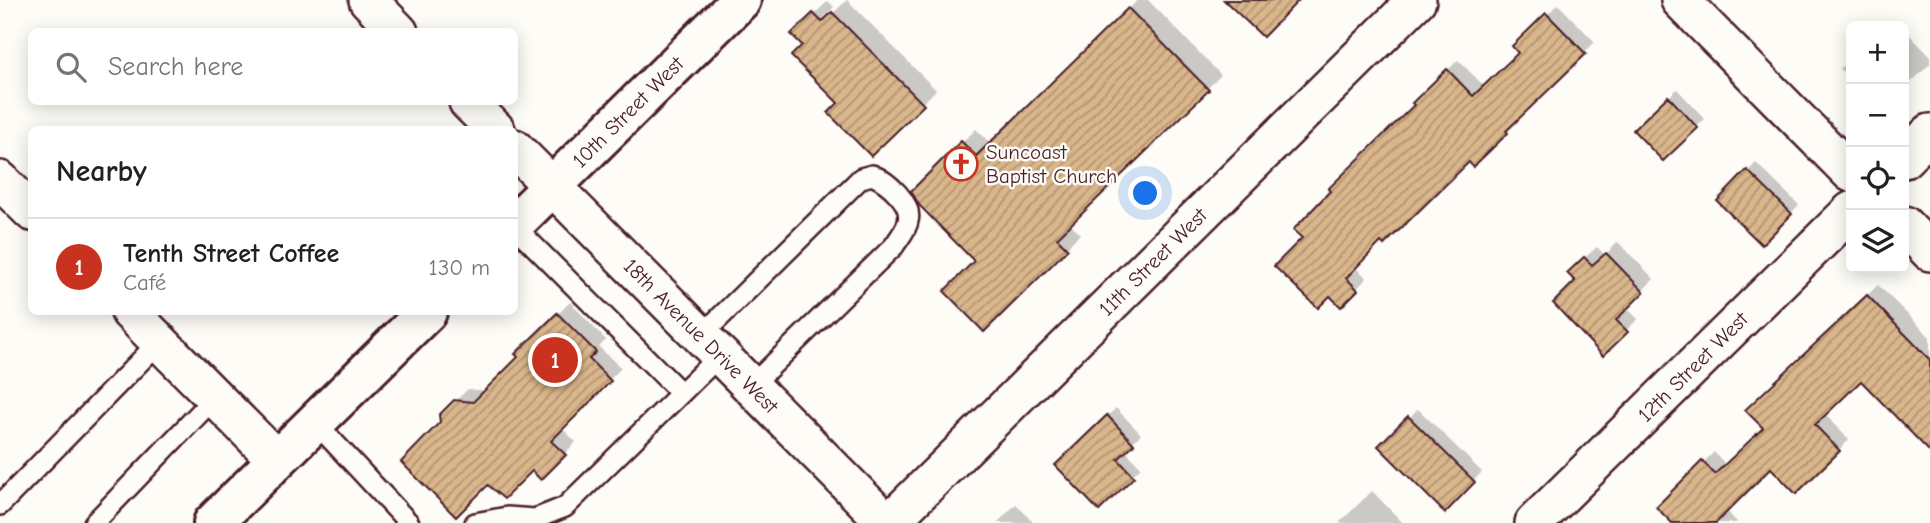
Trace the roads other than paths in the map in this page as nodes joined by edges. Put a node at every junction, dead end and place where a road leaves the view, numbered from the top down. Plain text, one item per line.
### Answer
1 (368, 0) edge
2 (741, 0) edge
3 (1417, 0) edge
4 (1680, 0) edge
5 (395, 28) edge
6 (471, 105) edge
7 (492, 126) edge
8 (1930, 133) edge
9 (518, 152) edge
10 (1909, 154) edge
11 (1846, 168) edge
12 (0, 180) edge
13 (553, 187) junction
14 (28, 208) edge
15 (1846, 216) edge
16 (518, 221) edge
17 (518, 229) edge
18 (1909, 230) edge
19 (1930, 252) edge
20 (133, 315) edge
21 (424, 315) edge
22 (160, 341) junction
23 (710, 346) junction
24 (751, 386) junction
25 (681, 393) junction
26 (215, 397) junction
27 (315, 422) junction
28 (277, 460) junction
29 (0, 505) edge
30 (538, 521) edge
31 (94, 523) edge
32 (213, 523) edge
33 (409, 523) edge
34 (475, 523) edge
35 (888, 523) edge
36 (1534, 523) edge

1 - 5 street
2 - 13 street, 10th Street West
3 - 35 street, 11th Street West
4 - 11 street
6 - 7 street
8 - 10 street
9 - 13 street, 18th Avenue Drive West
12 - 14 street
13 - 16 street, 10th Street West
13 - 23 street, 18th Avenue Drive West
15 - 36 street, 12th Street West
17 - 25 lane
18 - 19 street
20 - 22 street
21 - 27 street
22 - 26 street
22 - 29 lane
23 - 24 street, 18th Avenue Drive West
23 - 24 lane
23 - 25 lane
24 - 35 street, 18th Avenue Drive West
25 - 30 lane
26 - 28 street
26 - 31 lane
27 - 28 street
27 - 33 lane
28 - 32 street
30 - 34 lane

